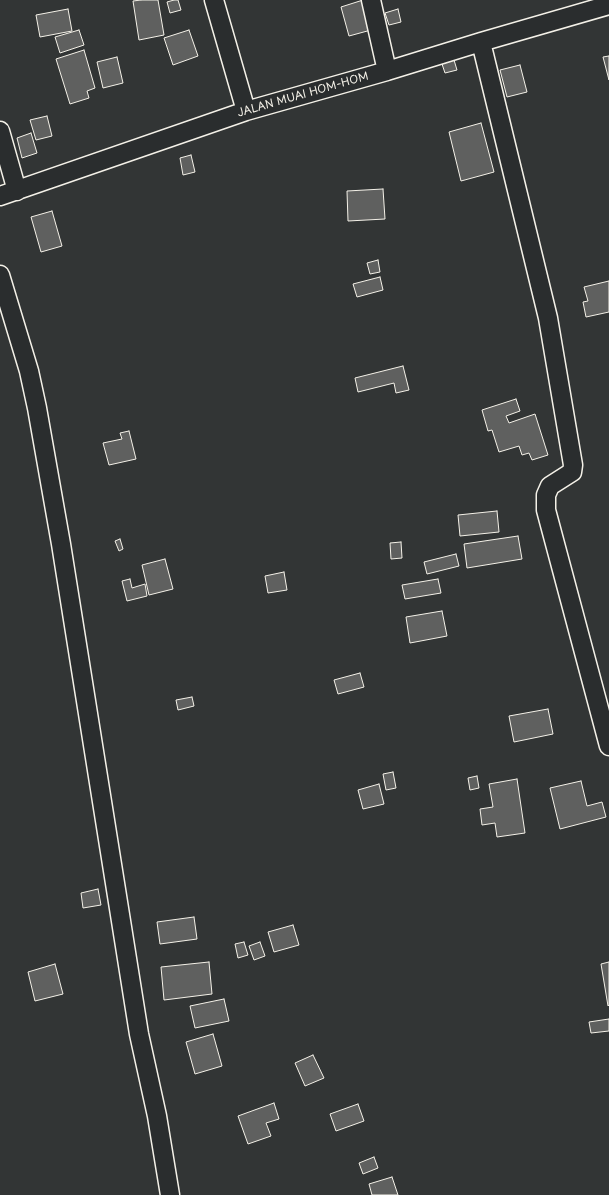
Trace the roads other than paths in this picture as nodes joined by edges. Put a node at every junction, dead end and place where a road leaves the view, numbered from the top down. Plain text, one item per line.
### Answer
1 (214, 0) edge
2 (371, 0) edge
3 (609, 5) edge
4 (481, 42) junction
5 (387, 71) junction
6 (246, 111) junction
7 (0, 131) edge
8 (17, 191) junction
9 (0, 196) edge
10 (0, 275) edge
11 (609, 746) edge
12 (170, 1195) edge

1 - 6 street
2 - 5 street
3 - 4 street, JALAN MUAI HOM-HOM
4 - 5 street, JALAN MUAI HOM-HOM
4 - 11 street
5 - 6 street, JALAN MUAI HOM-HOM
6 - 8 street, JALAN MUAI HOM-HOM
7 - 8 street
8 - 9 street, JALAN MUAI HOM-HOM
10 - 12 street

